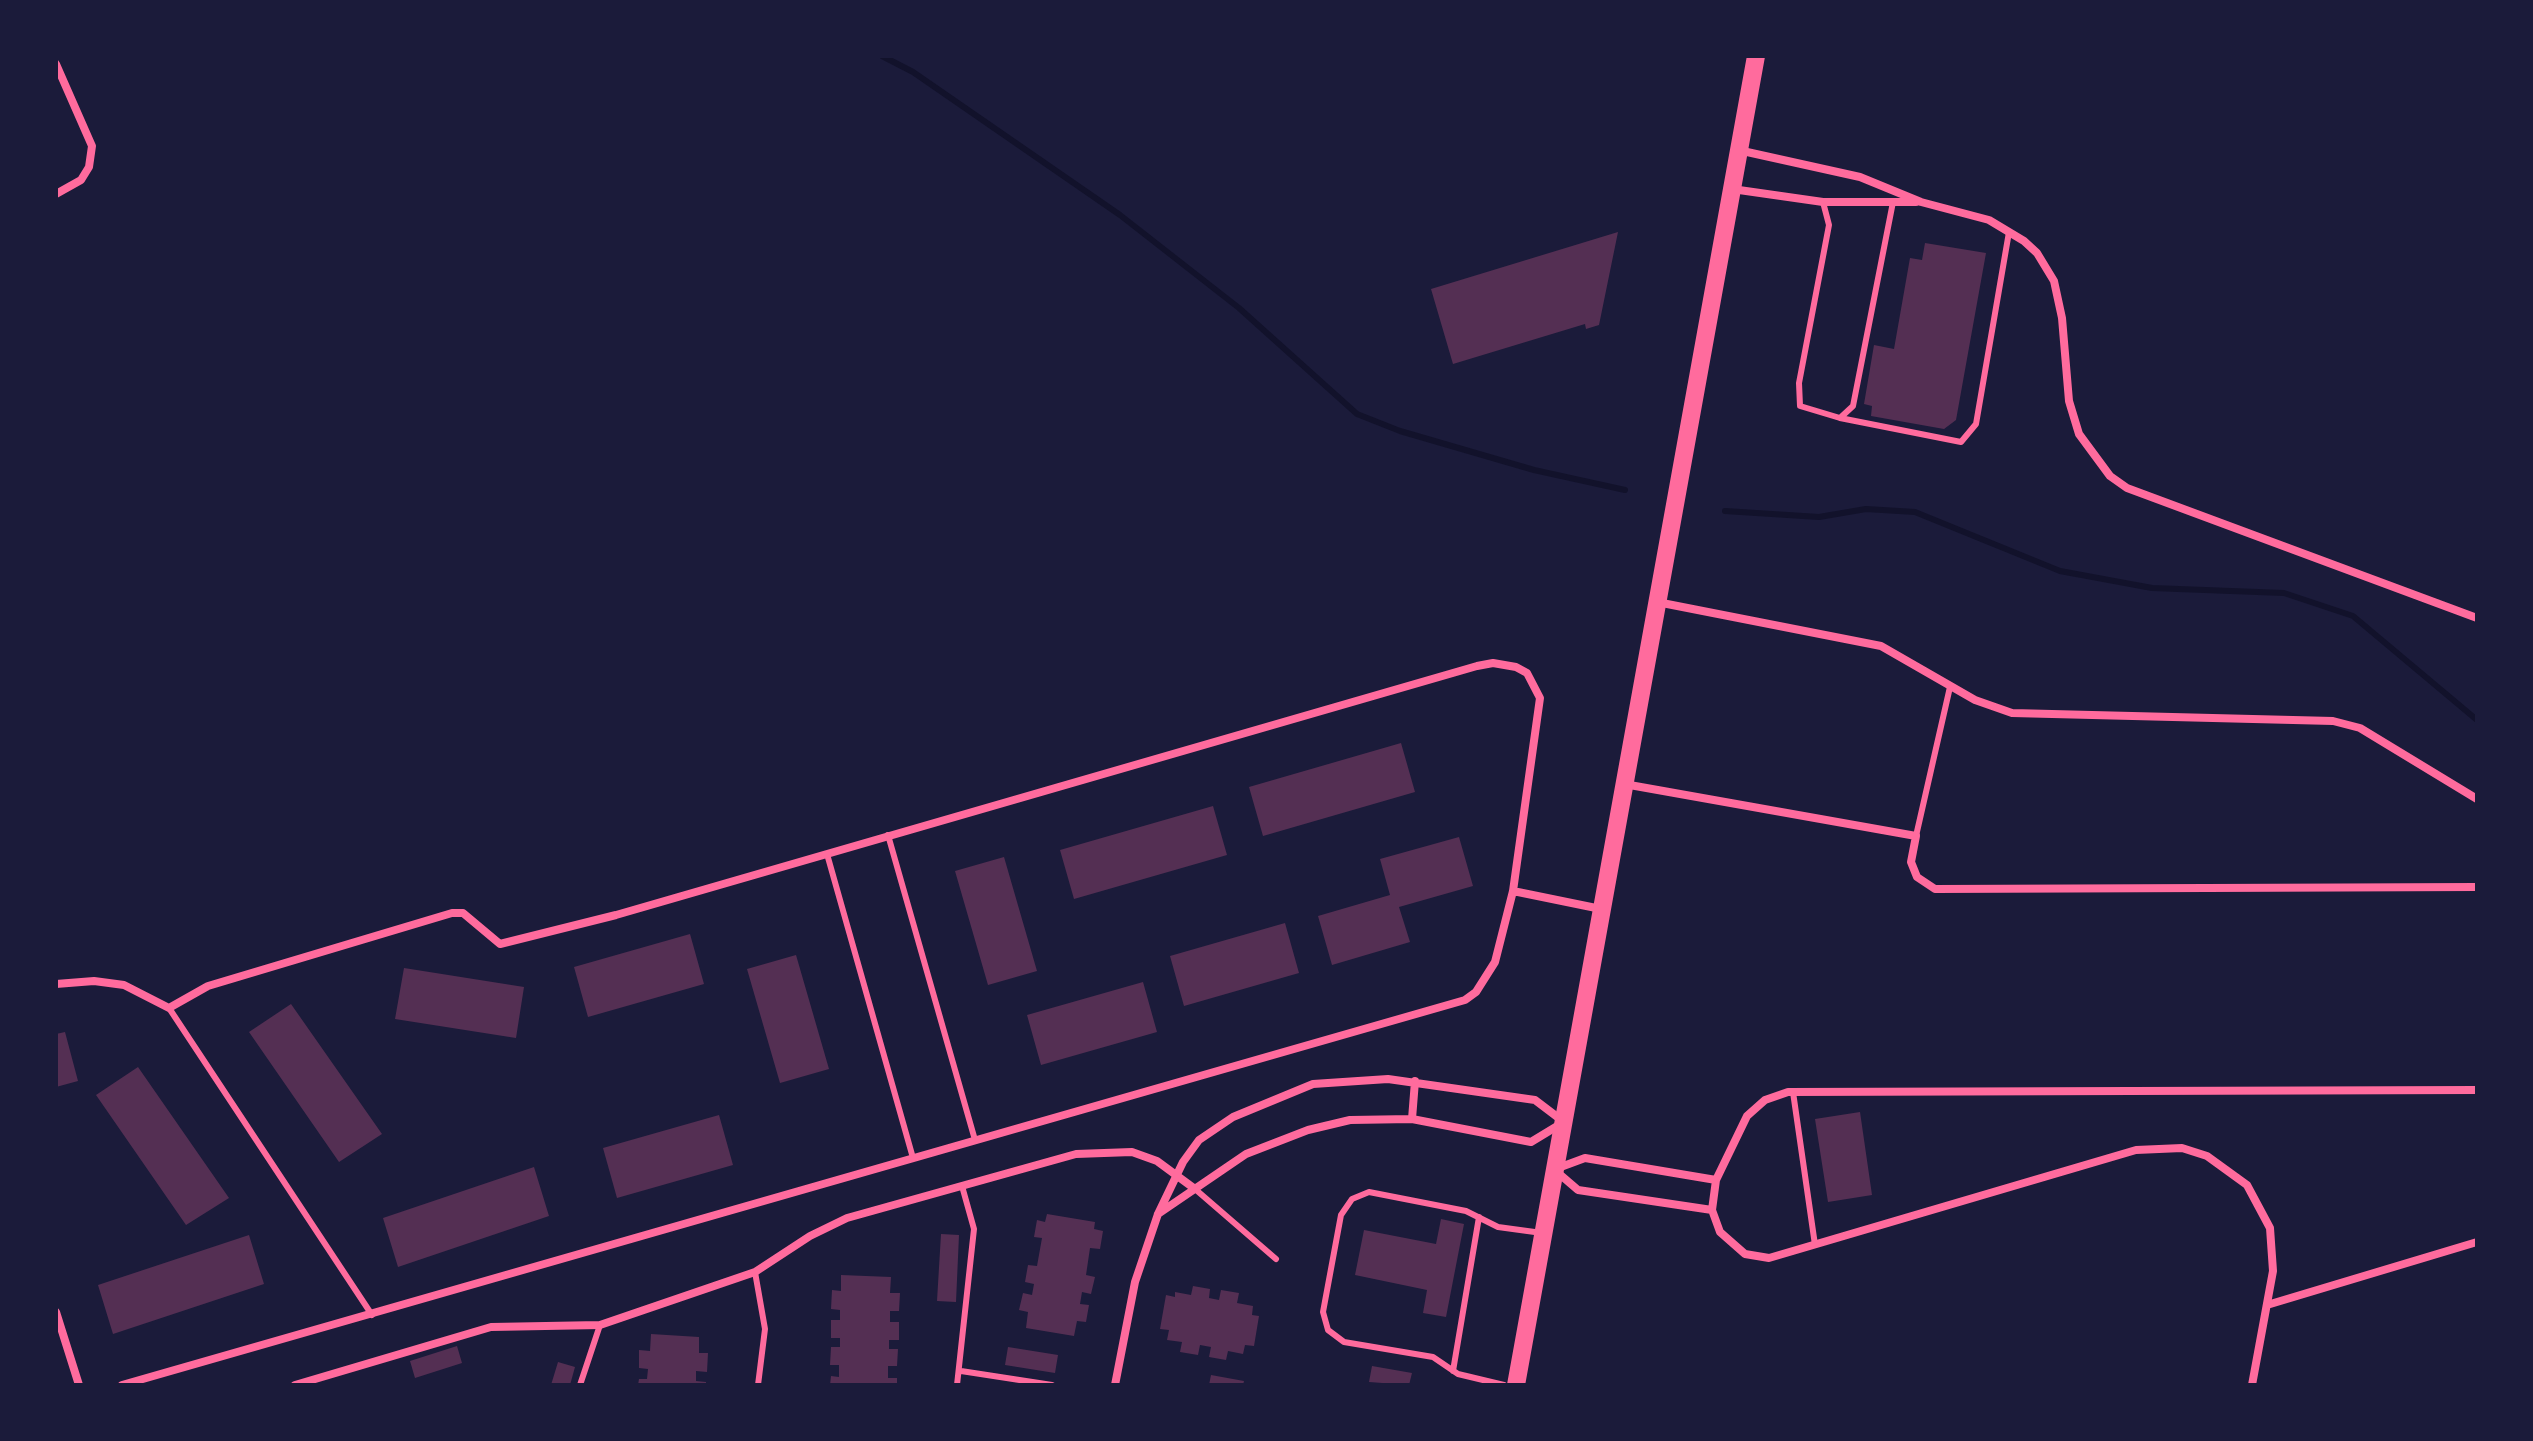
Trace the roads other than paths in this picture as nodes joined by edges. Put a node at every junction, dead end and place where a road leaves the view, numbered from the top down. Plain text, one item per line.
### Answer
1 (1756, 56) edge
2 (56, 64) edge
3 (1738, 150) junction
4 (1732, 189) junction
5 (56, 194) edge
6 (1823, 202) junction
7 (1893, 202) junction
8 (1921, 202) junction
9 (2009, 232) junction
10 (1840, 418) junction
11 (1657, 602) junction
12 (2477, 618) edge
13 (1950, 687) junction
14 (1624, 784) junction
15 (2477, 799) edge
16 (888, 835) junction
17 (1916, 836) junction
18 (827, 854) junction
19 (2477, 887) edge
20 (1513, 891) junction
21 (1601, 909) junction
22 (56, 984) edge
23 (169, 1008) junction
24 (1415, 1081) junction
25 (2477, 1090) edge
26 (1793, 1092) junction
27 (1412, 1119) junction
28 (1564, 1122) junction
29 (975, 1140) junction
30 (913, 1158) junction
31 (1553, 1170) junction
32 (1176, 1176) junction
33 (1716, 1180) junction
34 (962, 1186) junction
35 (1195, 1189) junction
36 (1712, 1210) junction
37 (1158, 1214) junction
38 (1479, 1217) junction
39 (1543, 1233) junction
40 (2477, 1242) edge
41 (1815, 1245) junction
42 (1276, 1259) dead end
43 (755, 1272) junction
44 (2267, 1305) junction
45 (56, 1312) edge
46 (372, 1315) junction
47 (600, 1325) junction
48 (961, 1371) junction
49 (1453, 1371) junction
50 (79, 1385) edge
51 (122, 1385) edge
52 (295, 1385) edge
53 (580, 1385) edge
54 (758, 1385) edge
55 (957, 1385) edge
56 (1052, 1385) edge
57 (1115, 1385) edge
58 (1504, 1385) edge
59 (1516, 1385) edge
60 (2252, 1385) edge

1 - 3 main road
2 - 5 street
3 - 4 main road
3 - 8 street
4 - 6 street
4 - 11 main road
6 - 7 street
6 - 10 lane
7 - 8 street
7 - 10 lane
8 - 9 street
9 - 10 lane
9 - 12 street
11 - 13 street
11 - 14 main road
13 - 15 street
13 - 17 lane
14 - 17 street
14 - 21 main road
16 - 18 street
16 - 20 street
16 - 29 lane
17 - 19 street
18 - 23 street
18 - 30 lane
20 - 21 street
20 - 29 street
21 - 28 main road
22 - 23 street
23 - 46 lane
24 - 27 street
24 - 28 street
24 - 32 street
25 - 26 street
26 - 33 street
26 - 41 lane
27 - 28 street
27 - 35 street
28 - 31 main road
29 - 30 street
30 - 46 street
31 - 33 street
31 - 36 street
31 - 39 main road
32 - 34 street
32 - 35 street
32 - 37 street
33 - 36 street
34 - 43 street
34 - 48 lane
35 - 37 street
35 - 42 lane
36 - 41 street
37 - 57 street
38 - 39 lane
38 - 49 lane
38 - 49 lane
39 - 59 main road
40 - 44 street
41 - 44 street
43 - 47 street
43 - 54 lane
44 - 60 street
45 - 50 street
46 - 51 street
47 - 52 street
47 - 53 lane
48 - 55 lane
48 - 56 lane
49 - 58 lane

